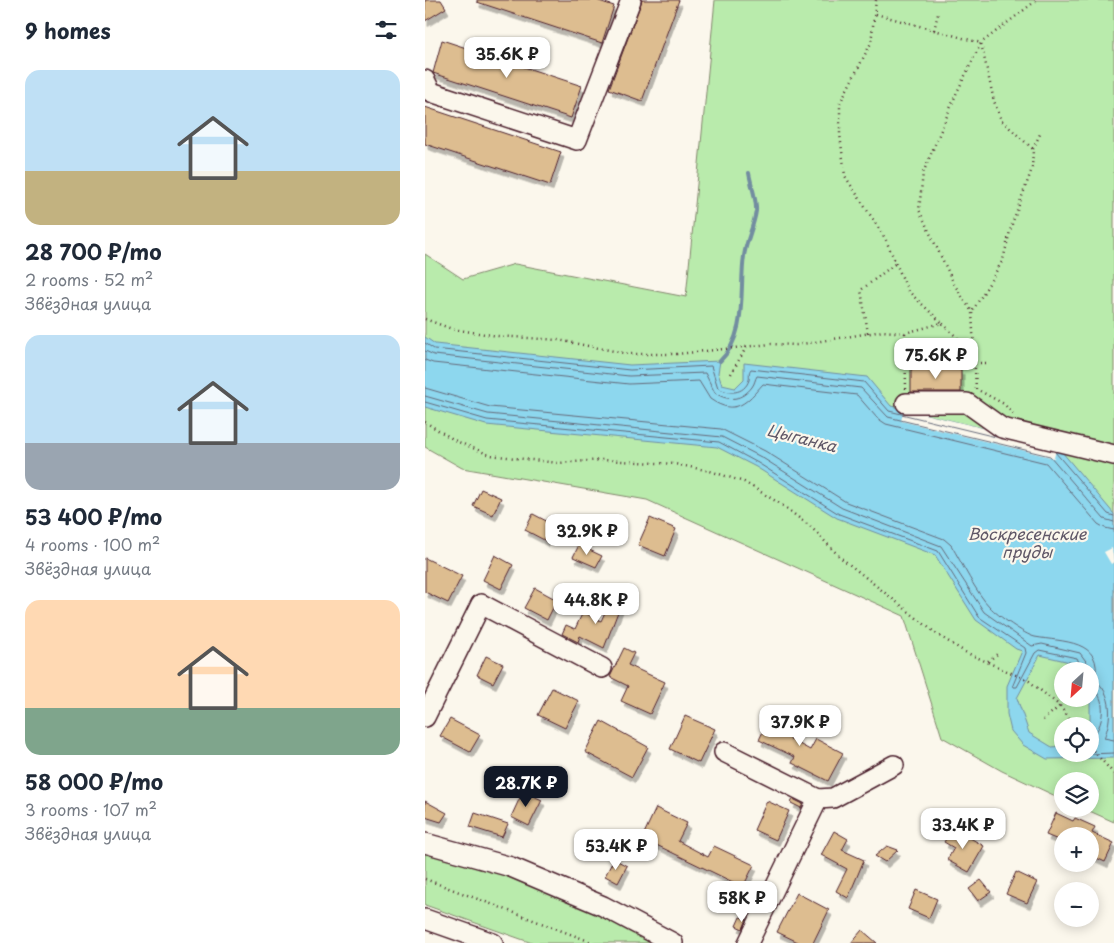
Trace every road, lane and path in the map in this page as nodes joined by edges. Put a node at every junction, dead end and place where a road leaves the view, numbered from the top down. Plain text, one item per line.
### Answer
1 (631, 0) edge
2 (876, 0) edge
3 (1037, 0) edge
4 (876, 14) junction
5 (938, 14) dead end
6 (934, 30) junction
7 (981, 43) junction
8 (425, 80) edge
9 (1041, 132) dead end
10 (1033, 149) junction
11 (896, 262) junction
12 (972, 312) junction
13 (425, 319) edge
14 (942, 323) junction
15 (905, 333) junction
16 (868, 334) junction
17 (747, 346) junction
18 (975, 355) junction
19 (986, 363) dead end
20 (975, 364) junction
21 (731, 374) dead end
22 (968, 389) dead end
23 (906, 403) joint
24 (425, 422) edge
25 (1114, 455) edge
26 (1000, 652) dead end
27 (988, 662) junction
28 (603, 668) dead end
29 (1054, 701) edge
30 (1058, 708) edge
31 (425, 717) edge
32 (1043, 720) dead end
33 (724, 752) dead end
34 (1099, 759) edge
35 (895, 765) dead end
36 (1114, 774) edge
37 (818, 799) junction
38 (425, 843) edge
39 (425, 879) edge
40 (425, 919) edge
41 (493, 943) edge
42 (594, 943) edge
43 (673, 943) edge
44 (748, 943) edge

1 - 8 street
2 - 4 path
3 - 7 path
4 - 6 path
4 - 11 path
5 - 6 path
6 - 7 path
7 - 10 path
7 - 12 path
9 - 10 path
10 - 12 path
11 - 14 path
11 - 16 path
12 - 18 path
13 - 17 path
14 - 15 path
14 - 18 path
15 - 16 path
15 - 23 path
16 - 17 path
17 - 21 path
18 - 20 path
19 - 20 path
20 - 22 path
23 - 25 street
24 - 27 path
26 - 27 path
27 - 29 path
28 - 31 street
30 - 32 path
33 - 37 street
34 - 36 path
35 - 37 street
37 - 44 street
38 - 43 street
39 - 42 path
40 - 41 street

